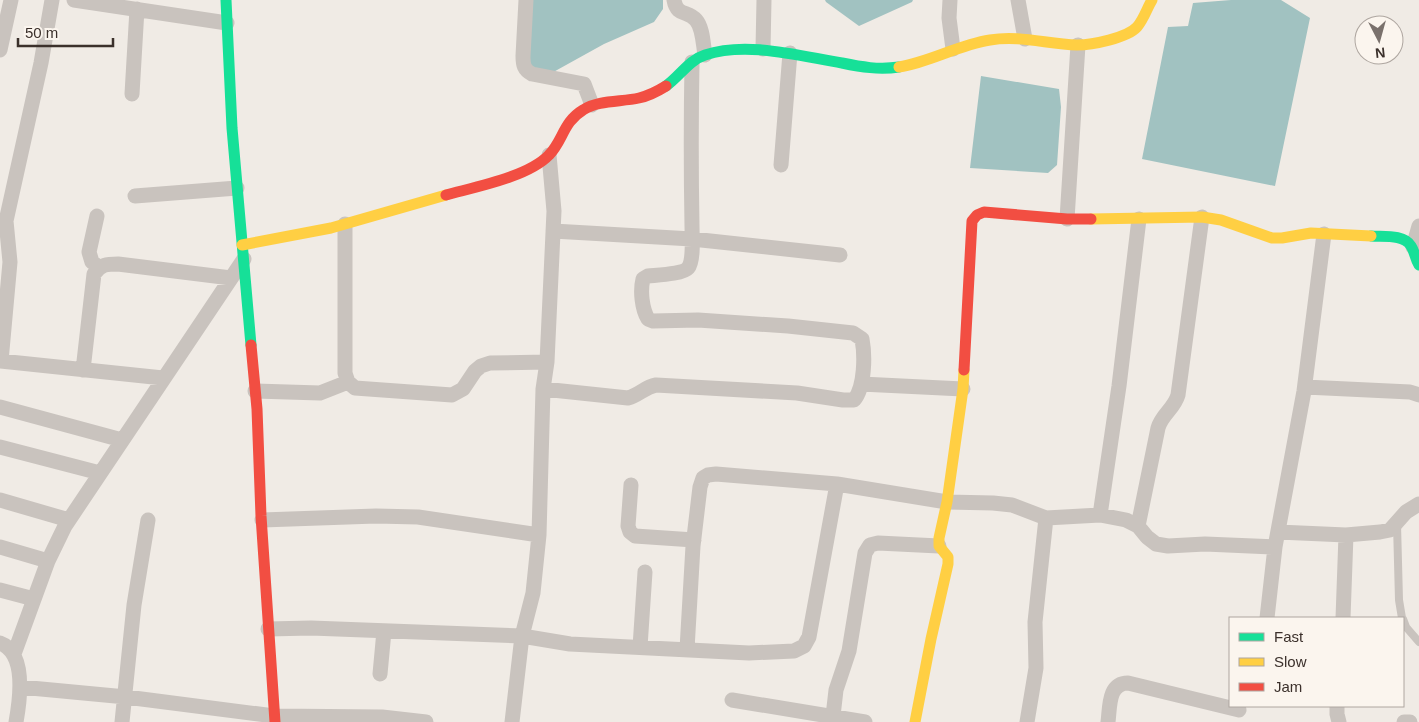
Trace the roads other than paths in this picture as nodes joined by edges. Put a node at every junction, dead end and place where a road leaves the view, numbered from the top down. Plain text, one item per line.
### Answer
1 (11, 0) edge
2 (52, 0) edge
3 (74, 0) edge
4 (226, 0) edge
5 (526, 0) edge
6 (674, 0) edge
7 (764, 0) edge
8 (950, 0) edge
9 (1018, 0) edge
10 (1152, 0) edge
11 (117, 3) edge
12 (136, 10) junction
13 (227, 23) junction
14 (1025, 40) junction
15 (1078, 45) junction
16 (763, 48) junction
17 (953, 49) junction
18 (0, 50) edge
19 (790, 53) junction
20 (698, 58) junction
21 (132, 94) dead end
22 (592, 105) junction
23 (549, 156) junction
24 (781, 165) dead end
25 (237, 188) junction
26 (135, 196) dead end
27 (97, 216) dead end
28 (1202, 217) junction
29 (1067, 219) junction
30 (1139, 219) junction
31 (345, 224) junction
32 (1419, 226) edge
33 (553, 231) junction
34 (1324, 234) junction
35 (692, 238) junction
36 (1413, 247) junction
37 (243, 252) junction
38 (840, 254) dead end
39 (1419, 265) edge
40 (99, 267) junction
41 (230, 278) junction
42 (1, 361) edge
43 (547, 362) junction
44 (82, 370) junction
45 (163, 378) junction
46 (348, 382) junction
47 (861, 384) junction
48 (1305, 387) junction
49 (544, 389) junction
50 (964, 389) junction
51 (255, 390) junction
52 (1419, 395) edge
53 (0, 407) edge
54 (122, 440) junction
55 (0, 447) edge
56 (100, 473) junction
57 (837, 484) junction
58 (631, 485) dead end
59 (0, 500) edge
60 (947, 502) junction
61 (1419, 504) edge
62 (1100, 515) junction
63 (1046, 518) junction
64 (69, 520) junction
65 (148, 520) dead end
66 (262, 520) junction
67 (1396, 524) junction
68 (1138, 526) junction
69 (540, 535) junction
70 (1346, 535) junction
71 (694, 540) junction
72 (1277, 540) junction
73 (940, 546) junction
74 (0, 547) edge
75 (48, 561) junction
76 (645, 572) dead end
77 (0, 590) edge
78 (34, 599) junction
79 (1267, 617) edge
80 (1343, 617) edge
81 (1403, 617) edge
82 (1404, 622) edge
83 (268, 629) junction
84 (384, 631) junction
85 (522, 636) junction
86 (1419, 642) edge
87 (0, 643) edge
88 (640, 647) junction
89 (687, 650) junction
90 (14, 654) junction
91 (380, 674) dead end
92 (20, 687) junction
93 (126, 698) junction
94 (732, 700) dead end
95 (1338, 707) edge
96 (1239, 712) edge
97 (833, 716) junction
98 (274, 719) edge
99 (16, 722) edge
100 (122, 722) edge
101 (426, 722) edge
102 (512, 722) edge
103 (865, 722) edge
104 (915, 722) edge
105 (1027, 722) edge
106 (1108, 722) edge
107 (1339, 722) edge
108 (1405, 722) edge
109 (1410, 722) edge

1 - 18 street
2 - 42 street
3 - 11 street
4 - 13 street
5 - 22 street
6 - 20 street
7 - 16 street
8 - 17 street
9 - 14 street
10 - 15 street
11 - 12 street
12 - 13 street
12 - 21 street
13 - 25 street
14 - 15 street
14 - 17 street
15 - 29 street
16 - 19 street
16 - 20 street
17 - 19 street
19 - 24 street
20 - 22 street
20 - 35 street
22 - 23 street
23 - 31 street
23 - 33 street
25 - 26 street
25 - 37 street
27 - 40 street
28 - 30 street
28 - 34 street
28 - 68 street
29 - 30 street
29 - 50 street
30 - 62 street
31 - 37 street
31 - 46 street
32 - 36 street
33 - 35 street
33 - 43 street
34 - 36 street
34 - 48 street
35 - 38 street
35 - 47 street
36 - 39 street
37 - 41 street
37 - 51 street
40 - 41 street
40 - 44 street
41 - 45 street
42 - 44 street
43 - 46 street
43 - 49 street
44 - 45 street
45 - 54 street
46 - 51 street
47 - 49 street
47 - 50 street
48 - 52 street
48 - 72 street
49 - 69 street
50 - 60 street
51 - 66 street
53 - 54 street
54 - 56 street
55 - 56 street
56 - 64 street
57 - 60 street
57 - 71 street
57 - 89 street
58 - 71 street
59 - 64 street
60 - 63 street
60 - 73 street
61 - 67 street
62 - 63 street
62 - 68 street
63 - 105 street
64 - 75 street
65 - 93 street
66 - 69 street
66 - 83 street
67 - 70 street
67 - 81 lane
68 - 72 street
69 - 85 street
70 - 72 street
70 - 80 street
71 - 89 street
72 - 79 street
73 - 97 street
73 - 104 street
74 - 75 street
75 - 78 street
76 - 88 street
77 - 78 street
78 - 90 street
82 - 86 lane
83 - 84 street
83 - 98 street
84 - 85 street
84 - 91 street
85 - 88 street
85 - 102 street
87 - 90 street
88 - 89 street
90 - 92 street
92 - 93 street
92 - 99 street
93 - 98 street
93 - 100 street
94 - 97 street
95 - 107 street
96 - 106 street
97 - 103 street
98 - 101 street
108 - 109 street

